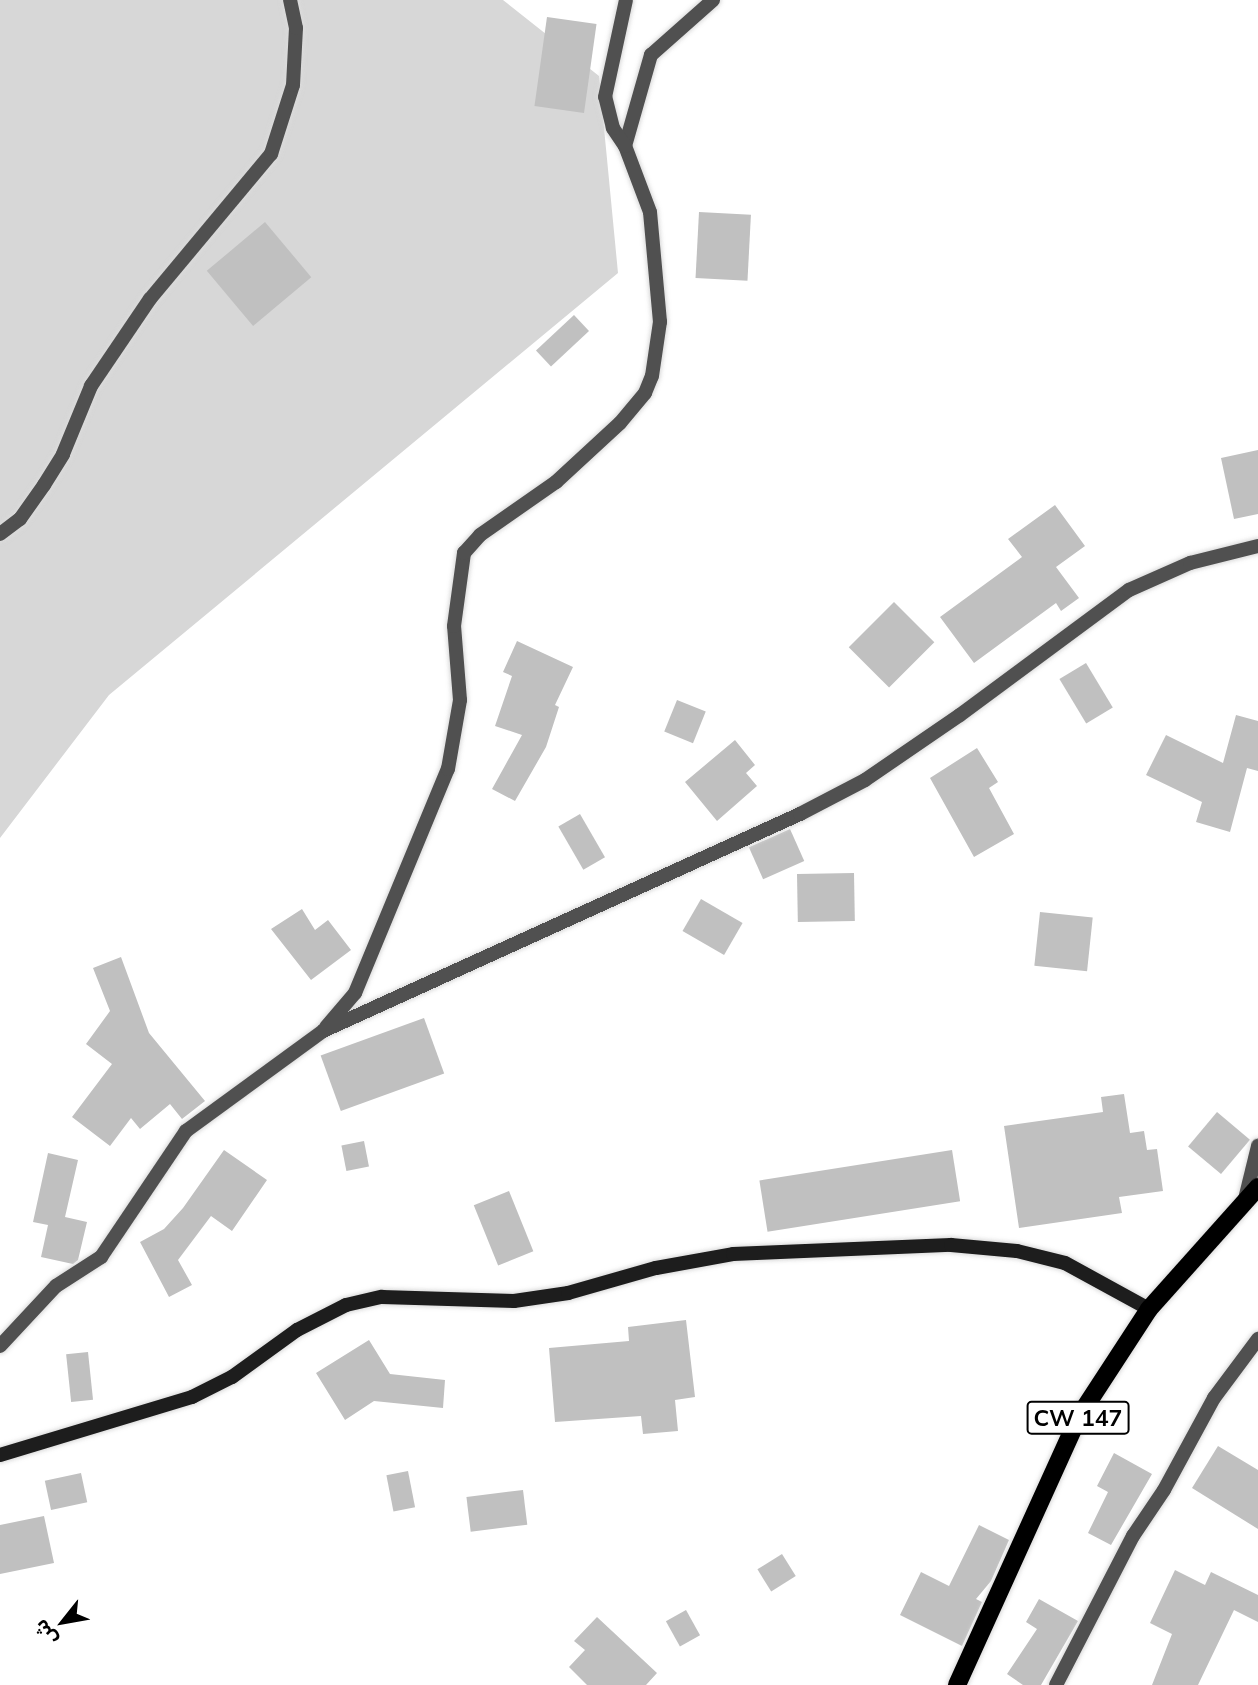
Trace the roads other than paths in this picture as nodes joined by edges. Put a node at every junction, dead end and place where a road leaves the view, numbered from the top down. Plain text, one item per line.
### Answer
1 (290, 0) edge
2 (626, 0) edge
3 (713, 0) edge
4 (625, 146) junction
5 (0, 534) edge
6 (1258, 546) edge
7 (323, 1031) junction
8 (1258, 1146) edge
9 (1252, 1193) edge
10 (1149, 1309) junction
11 (1258, 1339) edge
12 (0, 1346) edge
13 (0, 1455) edge
14 (957, 1685) edge
15 (1056, 1685) edge

1 - 5 street
2 - 4 street
3 - 4 street
4 - 7 street
6 - 7 street
7 - 12 street
8 - 9 street
9 - 10 main road, CW 147
10 - 13 main road
10 - 14 main road, CW 147
11 - 15 street

